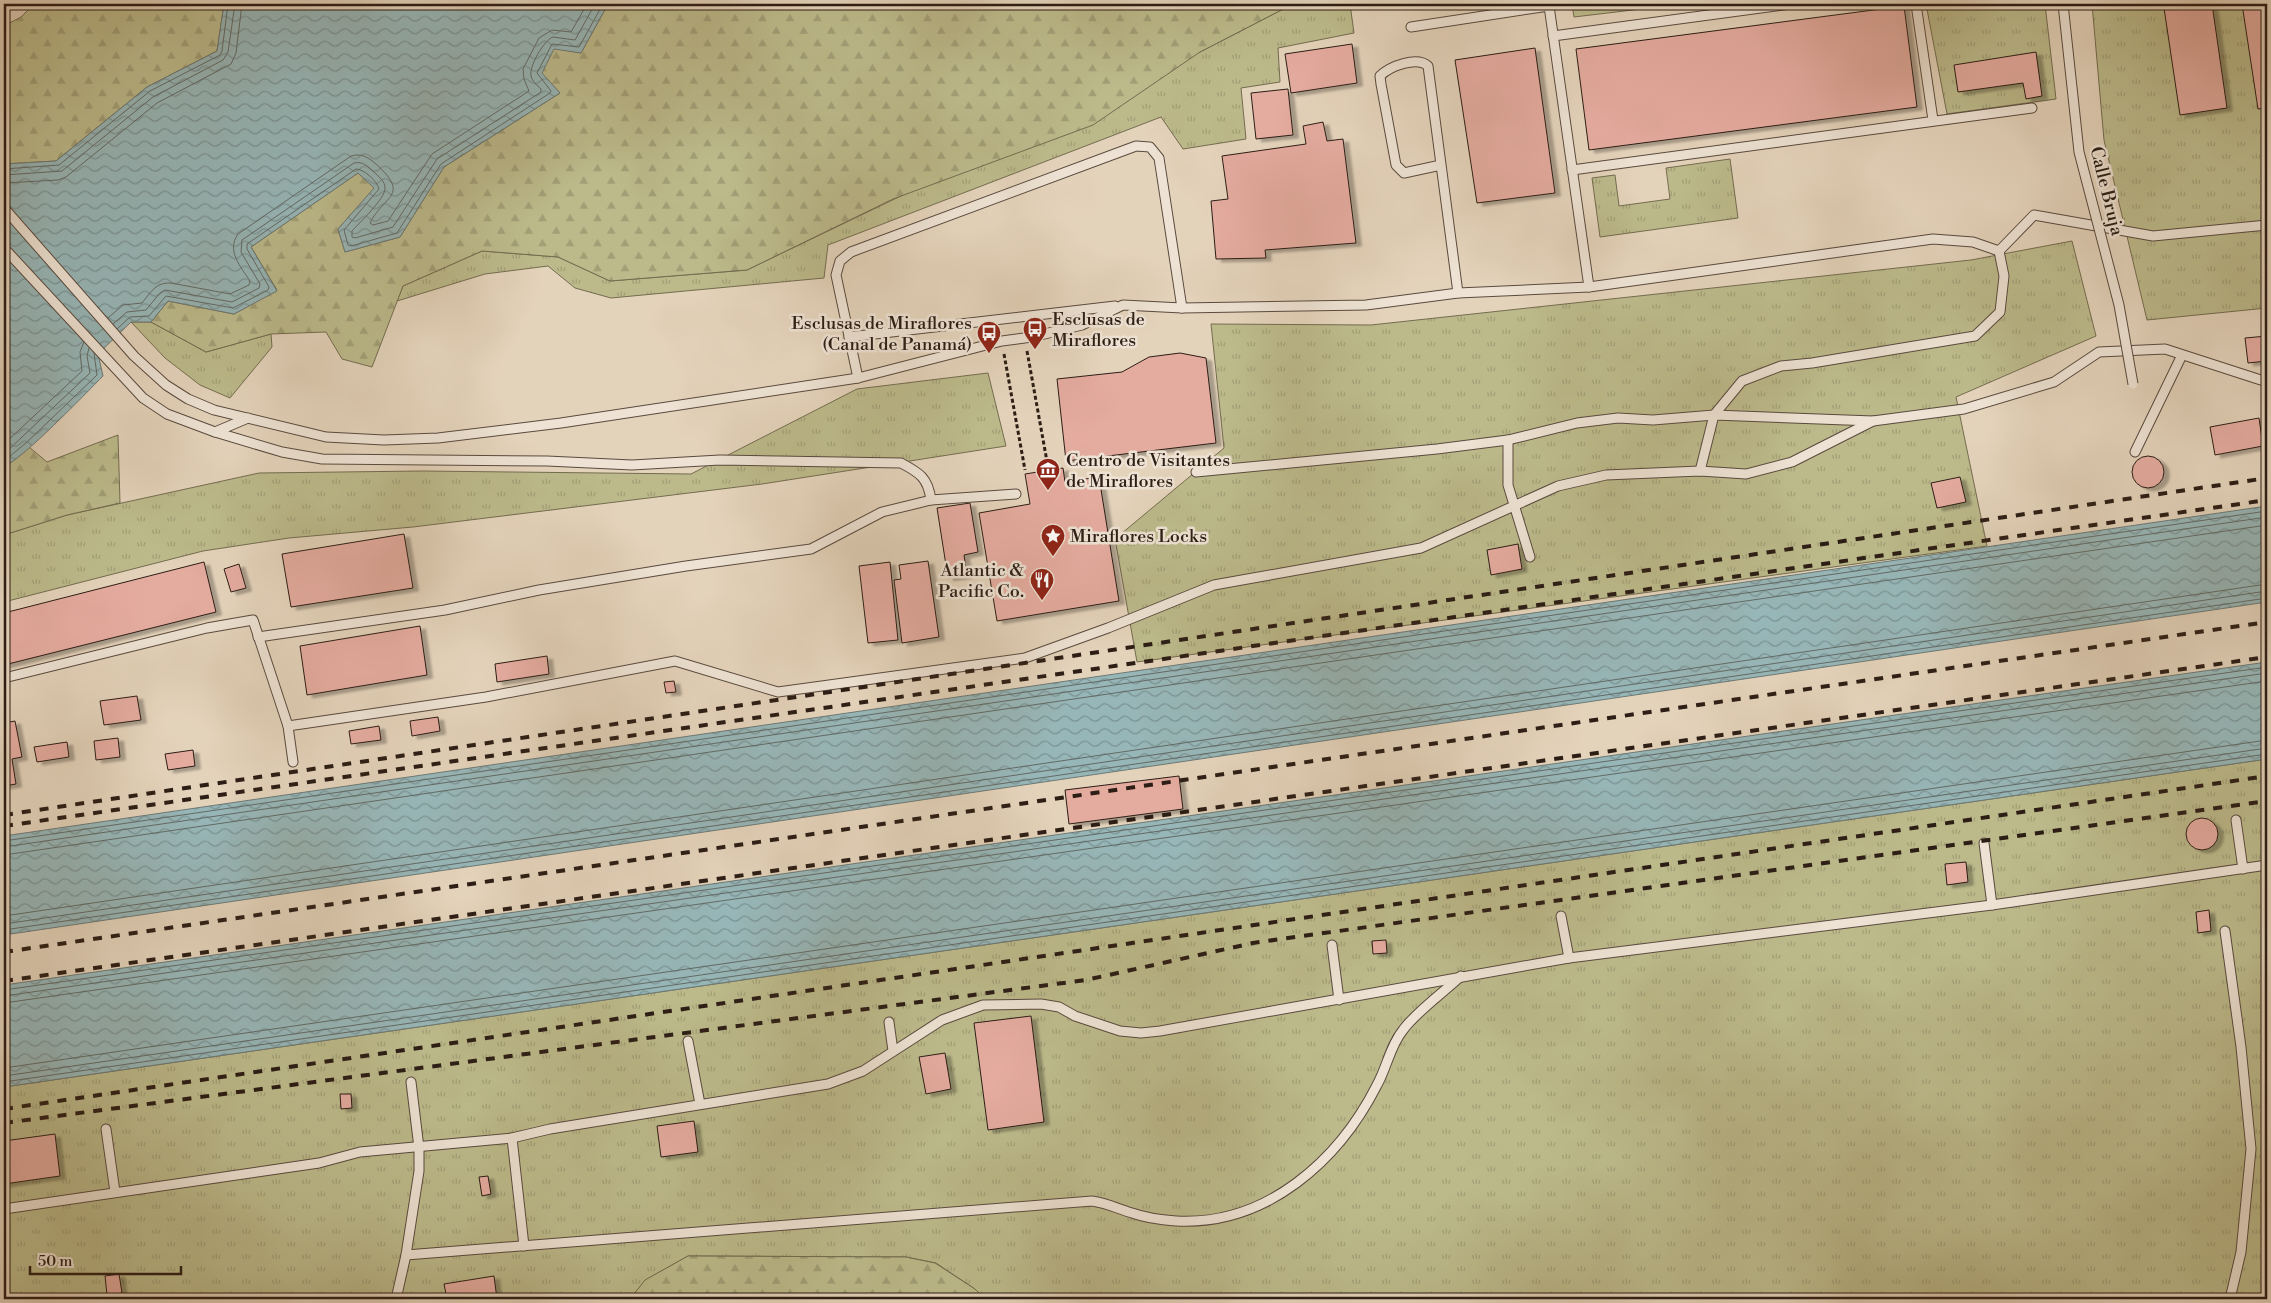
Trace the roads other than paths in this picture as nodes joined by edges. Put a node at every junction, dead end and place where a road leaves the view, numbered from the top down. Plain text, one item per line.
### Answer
1 (1790, 4) edge
2 (1916, 4) edge
3 (2063, 4) edge
4 (1411, 27) dead end
5 (1553, 36) junction
6 (2032, 108) dead end
7 (1933, 120) junction
8 (1441, 165) junction
9 (1572, 170) junction
10 (4, 208) edge
11 (2267, 225) edge
12 (4, 248) edge
13 (1999, 251) junction
14 (1589, 287) junction
15 (1458, 293) junction
16 (1122, 305) junction
17 (1182, 308) junction
18 (849, 337) junction
19 (2182, 354) junction
20 (858, 378) junction
21 (2267, 382) edge
22 (2133, 384) dead end
23 (1714, 415) junction
24 (248, 418) junction
25 (1873, 421) junction
26 (215, 432) junction
27 (1508, 440) junction
28 (2135, 452) dead end
29 (1700, 471) junction
30 (1196, 472) dead end
31 (1016, 494) dead end
32 (931, 500) junction
33 (1515, 506) junction
34 (1530, 557) dead end
35 (258, 637) junction
36 (4, 678) edge
37 (288, 726) junction
38 (293, 762) dead end
39 (2236, 820) dead end
40 (1984, 843) dead end
41 (2267, 865) edge
42 (2243, 869) junction
43 (1992, 905) junction
44 (1561, 916) dead end
45 (2225, 931) dead end
46 (1332, 945) dead end
47 (1569, 958) junction
48 (1461, 976) junction
49 (1339, 1000) junction
50 (889, 1022) dead end
51 (688, 1041) dead end
52 (893, 1051) junction
53 (411, 1082) dead end
54 (700, 1104) junction
55 (106, 1129) dead end
56 (512, 1138) junction
57 (419, 1148) junction
58 (115, 1192) junction
59 (4, 1209) edge
60 (524, 1246) junction
61 (406, 1255) junction
62 (396, 1299) edge
63 (2230, 1299) edge

1 - 5 lane
2 - 7 lane
3 - 22 lane, Calle Bruja, bridge
4 - 5 lane
5 - 9 lane
6 - 7 lane
7 - 9 lane
8 - 8 lane
8 - 15 lane
9 - 14 lane
10 - 24 lane
11 - 13 lane
12 - 26 lane
13 - 14 lane
13 - 23 lane
14 - 15 lane
15 - 17 lane
16 - 17 lane
16 - 18 lane
16 - 20 lane
17 - 18 lane
18 - 20 lane
19 - 21 lane
19 - 25 lane
19 - 28 lane
20 - 24 lane
23 - 25 lane
23 - 27 lane
23 - 29 lane
24 - 26 lane
25 - 29 lane
26 - 32 lane
27 - 30 lane
27 - 33 lane
29 - 33 lane
31 - 32 lane
32 - 35 lane
33 - 34 lane
33 - 37 lane
35 - 36 lane
35 - 37 lane
37 - 38 lane
39 - 42 lane
40 - 43 lane
41 - 42 lane
42 - 43 lane
43 - 47 lane
44 - 47 lane
45 - 63 lane
46 - 49 lane
47 - 48 lane
48 - 49 lane
48 - 60 lane
49 - 52 lane
50 - 52 lane
51 - 54 lane
52 - 54 lane
53 - 57 lane
54 - 56 lane
55 - 58 lane
56 - 57 lane
56 - 60 lane
57 - 58 lane
57 - 61 lane
58 - 59 lane
60 - 61 lane
61 - 62 lane

